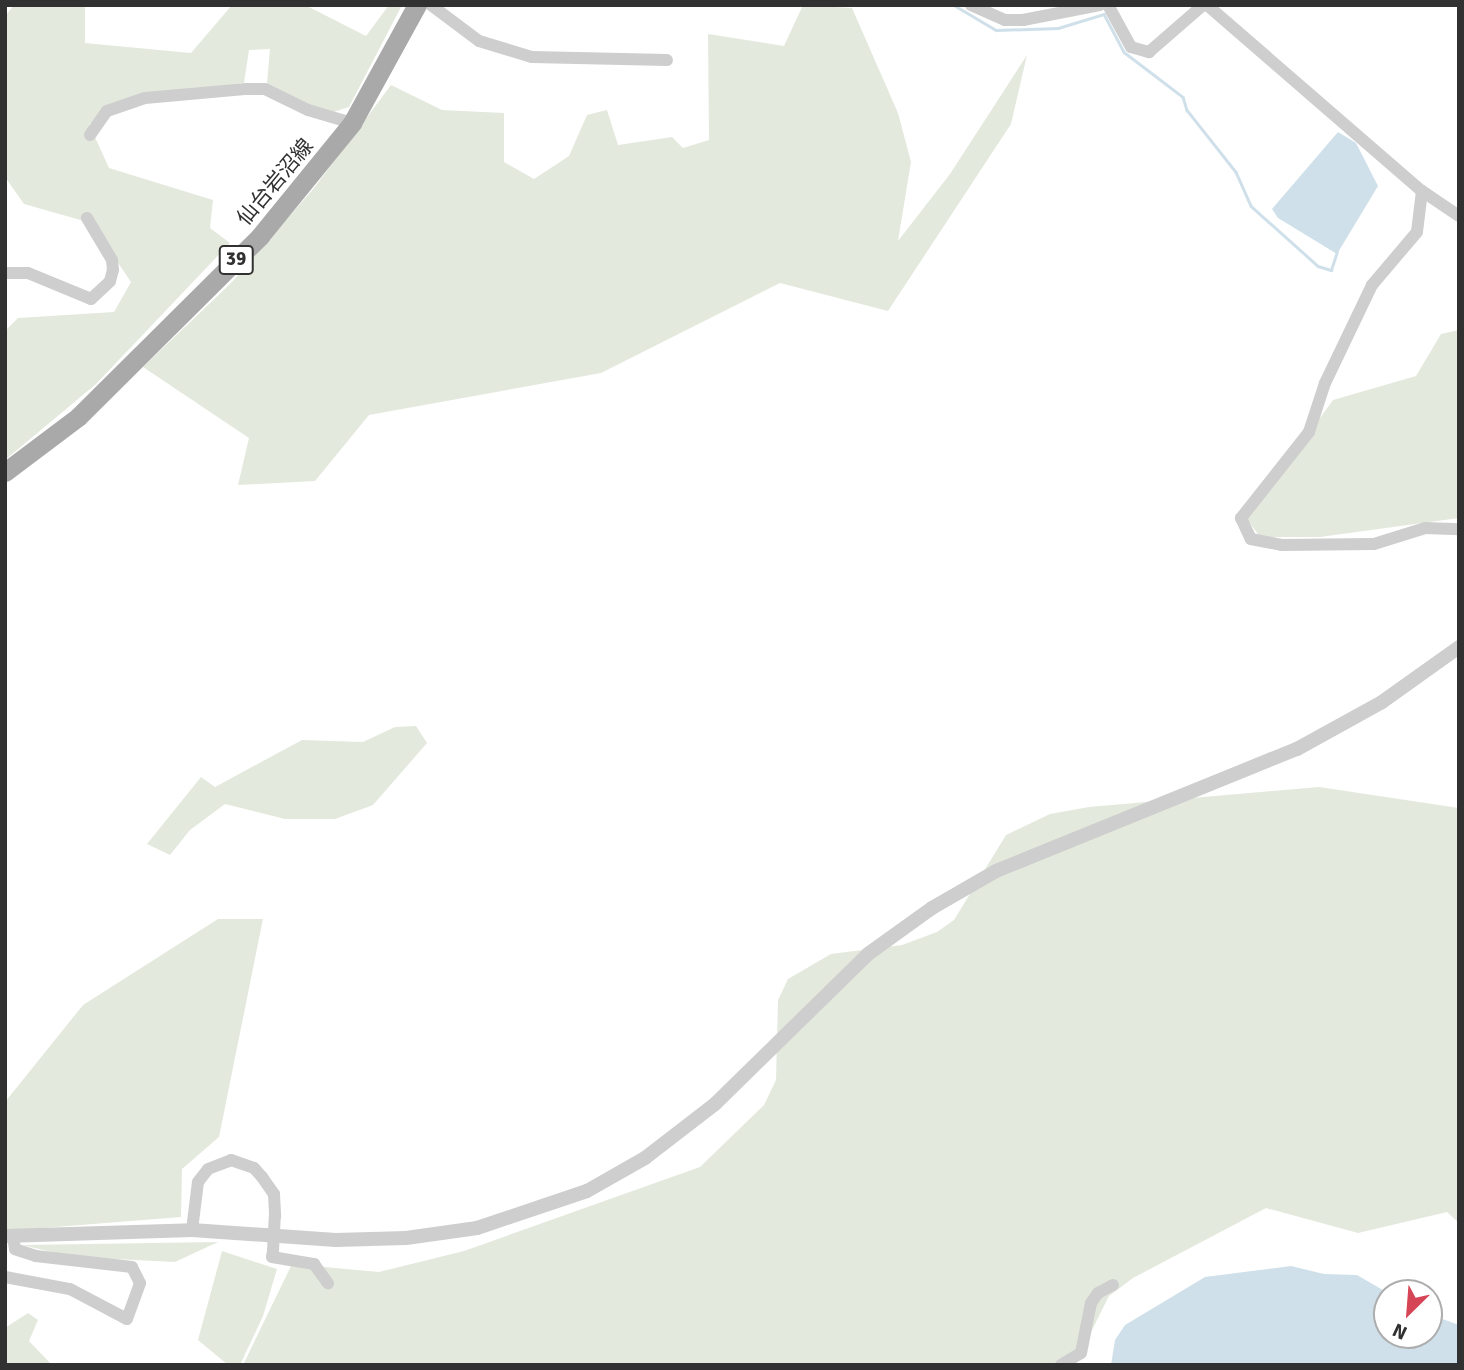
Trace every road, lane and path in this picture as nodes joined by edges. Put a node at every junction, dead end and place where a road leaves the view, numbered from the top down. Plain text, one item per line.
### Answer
1 (417, 5) edge
2 (431, 5) edge
3 (971, 5) edge
4 (1098, 5) edge
5 (1108, 5) edge
6 (1205, 5) edge
7 (667, 60) dead end
8 (352, 123) junction
9 (90, 135) dead end
10 (1422, 191) junction
11 (1459, 216) edge
12 (87, 218) dead end
13 (5, 273) edge
14 (5, 472) edge
15 (1459, 529) edge
16 (1459, 647) edge
17 (192, 1230) junction
18 (9, 1236) edge
19 (5, 1278) edge
20 (328, 1283) dead end
21 (1113, 1284) dead end
22 (1061, 1365) edge

1 - 8 main road, 仙台岩沼線 / 39
2 - 7 street
3 - 4 street
5 - 6 street
6 - 10 street
8 - 9 street
8 - 14 main road, 仙台岩沼線 / 39
10 - 11 street
10 - 15 street
12 - 13 street
16 - 17 street
17 - 18 street
17 - 20 street, bridge
18 - 19 street
21 - 22 street

